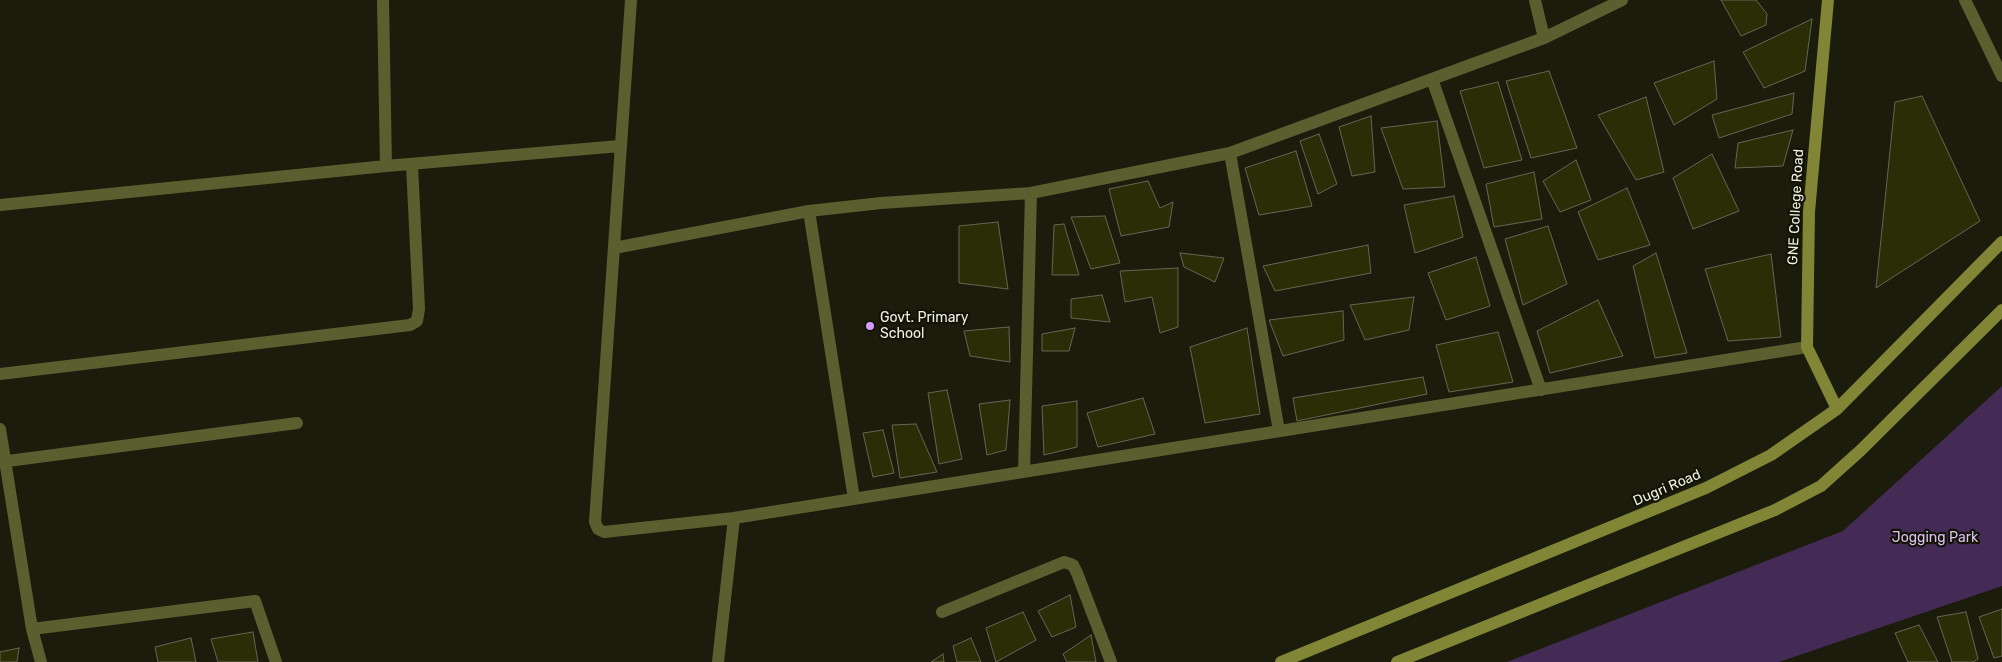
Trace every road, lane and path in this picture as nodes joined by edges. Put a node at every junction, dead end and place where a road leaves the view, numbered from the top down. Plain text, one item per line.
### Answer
1 (383, 0) edge
2 (631, 0) edge
3 (1535, 0) edge
4 (1622, 0) edge
5 (1828, 0) edge
6 (1964, 0) edge
7 (1544, 38) junction
8 (2002, 76) edge
9 (1432, 79) junction
10 (620, 146) junction
11 (1230, 153) junction
12 (412, 165) junction
13 (386, 166) junction
14 (1030, 193) junction
15 (0, 205) edge
16 (809, 211) junction
17 (2002, 242) edge
18 (614, 248) junction
19 (2002, 310) edge
20 (1807, 347) junction
21 (0, 374) edge
22 (1541, 390) junction
23 (1837, 409) junction
24 (297, 423) dead end
25 (0, 429) edge
26 (1279, 431) junction
27 (3, 462) edge
28 (1024, 472) junction
29 (854, 499) junction
30 (734, 518) junction
31 (942, 612) dead end
32 (32, 629) junction
33 (41, 662) edge
34 (276, 662) edge
35 (718, 662) edge
36 (1111, 662) edge
37 (1280, 662) edge
38 (1397, 662) edge

1 - 13 street
2 - 10 street
3 - 7 street
4 - 7 street
5 - 20 street, GNE College Road
6 - 8 street
7 - 9 street
9 - 11 street
9 - 22 street
10 - 12 street
10 - 18 street
11 - 14 street
11 - 26 street
12 - 13 street
12 - 21 street
13 - 15 street
14 - 16 street
14 - 28 street
16 - 18 street
16 - 29 street
17 - 23 street, Dugri Road
18 - 30 street
19 - 38 street
20 - 22 street
20 - 23 street, GNE College Road
22 - 26 street
23 - 37 street, Dugri Road
24 - 27 street
25 - 27 street
26 - 28 street
27 - 32 street
28 - 29 street
29 - 30 street
30 - 35 street
31 - 36 street
32 - 33 street
32 - 34 street

